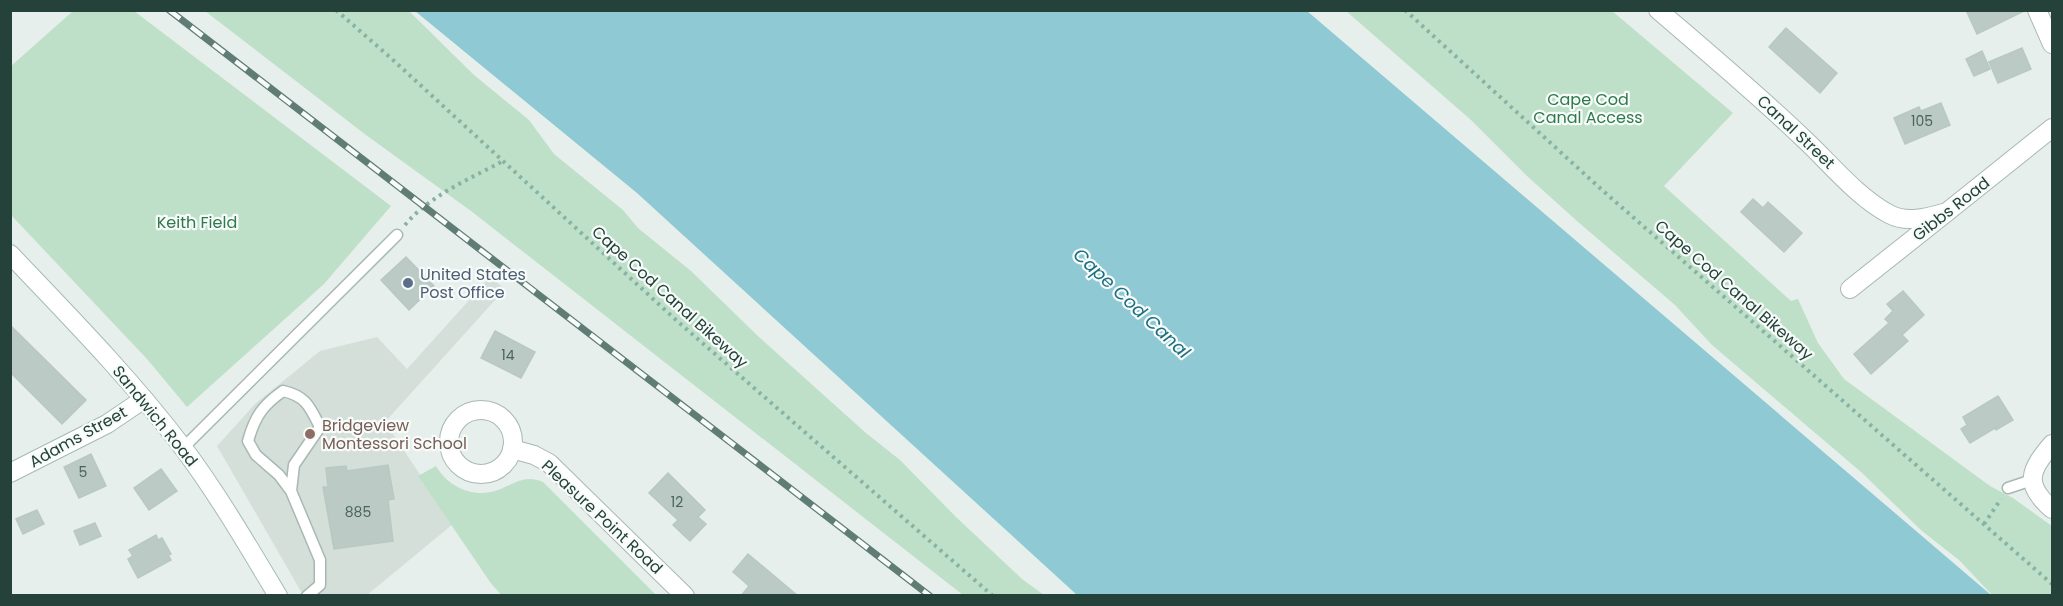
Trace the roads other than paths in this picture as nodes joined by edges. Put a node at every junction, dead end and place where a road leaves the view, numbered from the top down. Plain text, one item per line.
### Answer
1 (1658, 10) edge
2 (2037, 10) edge
3 (2052, 44) edge
4 (2052, 128) edge
5 (1947, 212) junction
6 (397, 235) road end
7 (10, 254) edge
8 (1851, 289) dead end
9 (144, 399) junction
10 (2052, 444) edge
11 (183, 448) junction
12 (512, 449) dead end
13 (10, 473) edge
14 (2032, 480) junction
15 (2008, 488) road end
16 (291, 491) junction
17 (2052, 508) edge
18 (278, 596) edge
19 (307, 596) edge
20 (685, 596) edge

1 - 5 street, Canal Street
2 - 3 street
4 - 5 street, Gibbs Road
5 - 8 street, Gibbs Road
6 - 11 lane
7 - 9 street, Sandwich Road
9 - 11 street, Sandwich Road
9 - 13 street, Adams Street
10 - 14 street
11 - 18 street, Sandwich Road
12 - 20 street, Pleasure Point Road
14 - 15 lane
14 - 17 street
16 - 16 lane
16 - 19 lane

